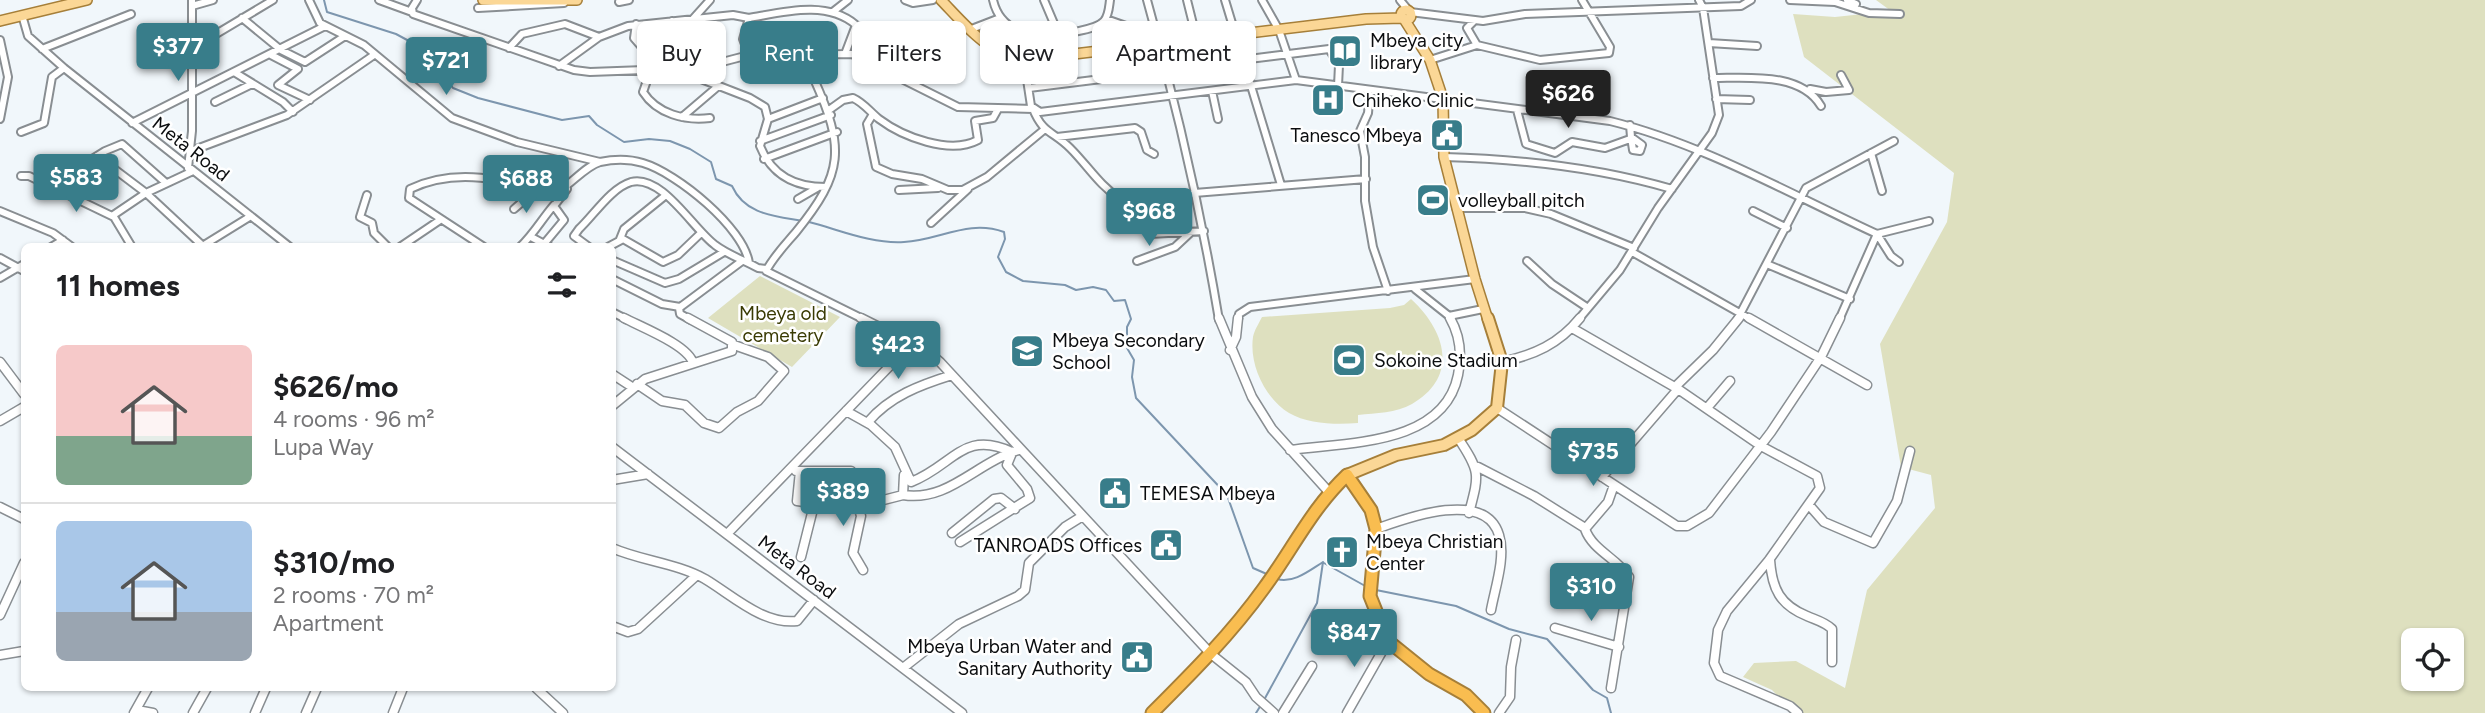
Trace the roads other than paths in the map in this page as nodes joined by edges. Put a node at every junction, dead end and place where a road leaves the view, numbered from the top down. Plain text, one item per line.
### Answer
1 (87, 0) edge
2 (213, 0) edge
3 (274, 0) edge
4 (309, 0) edge
5 (379, 0) edge
6 (417, 0) edge
7 (572, 0) edge
8 (577, 0) edge
9 (629, 0) edge
10 (710, 0) edge
11 (848, 0) edge
12 (905, 0) edge
13 (933, 0) edge
14 (941, 0) edge
15 (993, 0) edge
16 (1044, 0) edge
17 (1110, 0) edge
18 (1147, 0) edge
19 (1187, 0) edge
20 (1225, 0) edge
21 (1262, 0) edge
22 (1582, 0) edge
23 (1699, 0) edge
24 (1728, 0) edge
25 (1751, 0) edge
26 (1790, 0) edge
27 (1806, 0) edge
28 (1847, 0) edge
29 (1401, 1) edge
30 (619, 2) dead end
31 (192, 3) edge
32 (481, 4) edge
33 (1856, 4) dead end
34 (1733, 6) junction
35 (1703, 8) junction
36 (834, 11) junction
37 (1587, 11) junction
38 (412, 12) junction
39 (131, 13) dead end
40 (1900, 14) dead end
41 (22, 15) junction
42 (1407, 16) junction
43 (1454, 17) junction
44 (243, 18) junction
45 (749, 18) junction
46 (1000, 18) junction
47 (1106, 19) junction
48 (692, 20) junction
49 (1475, 20) junction
50 (0, 21) edge
51 (672, 21) edge
52 (748, 21) edge
53 (1005, 21) edge
54 (1053, 21) edge
55 (1112, 21) edge
56 (1153, 21) edge
57 (1192, 21) edge
58 (1230, 21) edge
59 (636, 24) joint
60 (325, 26) junction
61 (970, 30) junction
62 (1078, 30) edge
63 (1279, 30) junction
64 (1468, 32) junction
65 (1256, 33) edge
66 (345, 36) junction
67 (599, 37) junction
68 (980, 39) edge
69 (0, 40) edge
70 (637, 41) edge
71 (1709, 43) junction
72 (1477, 45) junction
73 (1757, 46) dead end
74 (163, 48) dead end
75 (509, 48) junction
76 (42, 49) junction
77 (281, 50) junction
78 (191, 51) junction
79 (838, 54) edge
80 (845, 54) junction
81 (1287, 54) junction
82 (271, 55) junction
83 (374, 55) junction
84 (1256, 58) edge
85 (1430, 60) junction
86 (559, 66) junction
87 (64, 68) junction
88 (637, 70) edge
89 (234, 72) junction
90 (1841, 75) dead end
91 (1713, 78) junction
92 (1296, 80) junction
93 (1092, 81) edge
94 (1256, 83) edge
95 (252, 84) junction
96 (645, 84) edge
97 (709, 84) edge
98 (818, 84) edge
99 (1028, 84) edge
100 (1170, 84) edge
101 (1249, 84) joint
102 (1338, 86) junction
103 (716, 88) junction
104 (1029, 88) junction
105 (1806, 88) junction
106 (192, 91) junction
107 (1212, 91) junction
108 (1370, 91) junction
109 (1174, 96) junction
110 (823, 98) junction
111 (1443, 99) junction
112 (1716, 99) junction
113 (310, 100) junction
114 (1750, 100) dead end
115 (215, 102) dead end
116 (2, 105) edge
117 (1821, 106) dead end
118 (998, 108) junction
119 (1033, 110) junction
120 (1517, 110) junction
121 (293, 112) junction
122 (830, 112) junction
123 (1048, 112) junction
124 (873, 114) junction
125 (682, 117) junction
126 (710, 118) dead end
127 (0, 119) edge
128 (1218, 119) dead end
129 (768, 120) junction
130 (132, 123) junction
131 (1630, 125) junction
132 (1043, 128) junction
133 (21, 132) dead end
134 (837, 132) junction
135 (1057, 137) junction
136 (760, 141) junction
137 (1894, 141) dead end
138 (191, 151) junction
139 (1697, 151) junction
140 (1154, 153) dead end
141 (1871, 153) junction
142 (97, 156) junction
143 (1444, 157) junction
144 (764, 159) junction
145 (600, 162) junction
146 (191, 169) junction
147 (21, 176) dead end
148 (1366, 179) junction
149 (509, 182) junction
150 (166, 183) junction
151 (1281, 185) junction
152 (49, 186) junction
153 (818, 187) junction
154 (826, 187) junction
155 (568, 188) junction
156 (945, 188) junction
157 (969, 188) junction
158 (537, 189) junction
159 (1672, 189) junction
160 (899, 190) dead end
161 (1882, 191) dead end
162 (146, 193) junction
163 (368, 195) dead end
164 (497, 195) dead end
165 (552, 195) junction
166 (666, 195) junction
167 (1195, 195) junction
168 (1145, 198) junction
169 (798, 199) dead end
170 (1802, 199) junction
171 (554, 206) junction
172 (1456, 208) junction
173 (514, 209) dead end
174 (0, 211) edge
175 (1753, 211) dead end
176 (251, 215) junction
177 (112, 216) junction
178 (440, 220) junction
179 (1929, 221) dead end
180 (930, 223) dead end
181 (1787, 228) junction
182 (1204, 231) junction
183 (1192, 232) junction
184 (701, 233) junction
185 (1877, 234) junction
186 (531, 237) junction
187 (620, 239) junction
188 (63, 240) junction
189 (58, 243) edge
190 (67, 243) edge
191 (129, 243) edge
192 (200, 243) edge
193 (209, 243) edge
194 (285, 243) edge
195 (384, 243) edge
196 (406, 243) edge
197 (477, 243) edge
198 (524, 243) edge
199 (543, 243) edge
200 (548, 243) edge
201 (582, 243) edge
202 (614, 243) edge
203 (1633, 250) junction
204 (724, 251) junction
205 (0, 258) edge
206 (1137, 261) dead end
207 (1527, 261) dead end
208 (616, 262) edge
209 (745, 262) junction
210 (1899, 262) dead end
211 (1769, 265) junction
212 (21, 266) edge
213 (21, 268) edge
214 (766, 269) junction
215 (0, 278) edge
216 (1475, 279) junction
217 (616, 281) edge
218 (1415, 288) junction
219 (1388, 291) junction
220 (1850, 299) junction
221 (680, 307) junction
222 (1588, 308) junction
223 (1483, 309) junction
224 (1743, 313) junction
225 (616, 314) edge
226 (1449, 316) junction
227 (1572, 328) junction
228 (912, 343) junction
229 (734, 345) junction
230 (1230, 350) junction
231 (1821, 357) junction
232 (0, 362) edge
233 (1502, 362) junction
234 (693, 363) junction
235 (952, 375) junction
236 (616, 376) edge
237 (1730, 381) dead end
238 (1867, 385) dead end
239 (634, 386) junction
240 (1676, 388) junction
241 (21, 390) edge
242 (616, 402) edge
243 (1497, 408) junction
244 (1707, 408) junction
245 (21, 409) edge
246 (846, 411) junction
247 (0, 421) edge
248 (868, 422) junction
249 (1458, 438) junction
250 (1761, 446) junction
251 (616, 450) edge
252 (1290, 450) junction
253 (1016, 451) junction
254 (1910, 451) dead end
255 (1478, 467) junction
256 (788, 470) junction
257 (800, 471) junction
258 (850, 471) dead end
259 (648, 474) junction
260 (904, 475) junction
261 (1347, 475) junction
262 (1602, 477) junction
263 (616, 479) edge
264 (1614, 485) junction
265 (1328, 491) junction
266 (903, 495) junction
267 (814, 505) junction
268 (1809, 505) junction
269 (0, 506) edge
270 (856, 507) junction
271 (1015, 509) junction
272 (1469, 513) junction
273 (21, 517) edge
274 (1081, 517) junction
275 (1585, 527) junction
276 (1376, 529) junction
277 (952, 533) dead end
278 (727, 534) junction
279 (960, 542) dead end
280 (616, 550) edge
281 (801, 557) dead end
282 (1770, 559) junction
283 (21, 570) edge
284 (863, 570) dead end
285 (697, 575) junction
286 (814, 600) junction
287 (1491, 610) dead end
288 (0, 615) edge
289 (616, 628) edge
290 (1555, 628) dead end
291 (1516, 640) dead end
292 (1388, 641) junction
293 (1619, 647) junction
294 (21, 652) edge
295 (1211, 654) junction
296 (0, 656) edge
297 (1832, 662) dead end
298 (1311, 666) dead end
299 (903, 668) junction
300 (1611, 688) dead end
301 (146, 691) edge
302 (204, 691) edge
303 (265, 691) edge
304 (316, 691) edge
305 (402, 691) edge
306 (539, 691) edge
307 (136, 711) edge
308 (153, 713) edge
309 (193, 713) edge
310 (255, 713) edge
311 (306, 713) edge
312 (393, 713) edge
313 (563, 713) edge
314 (962, 713) edge
315 (1152, 713) edge
316 (1274, 713) edge
317 (1283, 713) edge
318 (1348, 713) edge
319 (1484, 713) edge
320 (1500, 713) edge
321 (1798, 713) edge

1 - 41 main road
2 - 31 street
3 - 44 street
4 - 60 street
5 - 38 street
6 - 38 street
7 - 8 main road
7 - 32 main road
9 - 30 street
10 - 48 street
11 - 36 street
12 - 13 street
14 - 61 main road
15 - 46 street
16 - 54 street
17 - 47 street
18 - 56 street
19 - 57 street
20 - 58 street
21 - 63 street
22 - 37 street
23 - 35 street
24 - 34 street
25 - 34 street
26 - 27 street
27 - 40 street
28 - 33 street
29 - 42 street
31 - 78 street
34 - 35 street
35 - 37 street
35 - 71 street
36 - 45 street
36 - 80 street
37 - 49 street
37 - 72 street
38 - 75 street
39 - 76 street
41 - 50 main road
41 - 76 street, Meta Road
42 - 43 street
42 - 63 main road
42 - 85 main road
43 - 49 street
43 - 64 street
44 - 77 street
44 - 78 street
45 - 48 street
45 - 52 street
46 - 53 street
46 - 61 street
47 - 55 street
47 - 62 street
48 - 51 street
49 - 64 street
59 - 67 street
59 - 70 street
60 - 66 street
60 - 77 street
61 - 68 main road
63 - 65 main road
63 - 81 street
64 - 72 street
66 - 77 street
66 - 83 street
67 - 75 street
67 - 86 street
69 - 116 street
71 - 73 street
71 - 91 street
72 - 85 street
74 - 78 street
75 - 86 street
76 - 87 street, Meta Road
77 - 82 street
78 - 106 street
79 - 80 street
80 - 118 street
81 - 84 street
81 - 92 street
81 - 102 street
82 - 89 street
82 - 113 street
83 - 113 street
83 - 145 street
85 - 111 main road
86 - 88 street
87 - 130 street, Meta Road
87 - 133 street
89 - 95 street
89 - 106 street
90 - 105 street
91 - 105 street
91 - 112 street
92 - 94 street
92 - 102 street
93 - 104 street
95 - 115 street
95 - 121 street
96 - 125 street
97 - 103 street
98 - 110 street
99 - 104 street
100 - 109 street
101 - 107 street
101 - 151 street
102 - 108 street
103 - 125 street
103 - 129 street
104 - 119 street
105 - 117 street
106 - 130 street
106 - 138 street
107 - 109 street
107 - 128 street
108 - 111 street
108 - 148 street
109 - 123 street
109 - 167 street
110 - 122 street
110 - 129 street
111 - 120 street
111 - 143 main road
112 - 114 street
112 - 139 street
113 - 121 street
116 - 127 street
118 - 119 street
118 - 124 street
119 - 123 street
119 - 132 street
120 - 131 street
120 - 131 street
121 - 138 street
122 - 124 street
122 - 134 street
122 - 136 street
123 - 132 street
124 - 156 street
125 - 126 street
129 - 136 street
130 - 146 street, Meta Road
131 - 139 street
132 - 135 street
132 - 157 street
134 - 144 street
134 - 154 street
135 - 140 street
135 - 168 street
136 - 144 street
137 - 141 street
138 - 146 street
139 - 159 street
139 - 170 street
141 - 161 street
141 - 170 street
142 - 150 street
142 - 152 street
142 - 162 street
143 - 159 street
143 - 172 main road
144 - 153 street
145 - 155 street
145 - 209 street
146 - 150 street
146 - 176 street, Meta Road
147 - 152 street
148 - 151 street
148 - 219 street
149 - 158 street
149 - 164 street
149 - 178 street
150 - 162 street
151 - 167 street
152 - 177 street
153 - 154 street
153 - 169 street
154 - 214 street
155 - 165 street
155 - 171 street
156 - 157 street
156 - 160 street
157 - 180 street
158 - 165 street
158 - 173 street
159 - 203 street
162 - 177 street
162 - 192 street
163 - 195 street
165 - 171 street
166 - 184 street
166 - 187 street
166 - 201 street
167 - 168 street
167 - 182 street
168 - 183 street
170 - 181 street
170 - 185 street
171 - 186 street
171 - 200 street
172 - 203 street
172 - 216 main road
174 - 188 street
175 - 181 street
176 - 193 street
176 - 194 street, Meta Road
177 - 191 street
178 - 196 street
178 - 197 street
179 - 185 street
181 - 211 street
182 - 183 street
182 - 230 street
183 - 206 street
184 - 187 street
184 - 204 street
185 - 210 street
185 - 220 street
186 - 198 street
186 - 199 street
187 - 202 street
188 - 189 street
188 - 190 street
203 - 222 street
203 - 224 street
204 - 208 street
204 - 209 street
205 - 212 street
207 - 222 street
209 - 214 street
209 - 221 street
211 - 220 street
211 - 224 street
213 - 215 street
214 - 228 street
216 - 218 street
216 - 223 main road
217 - 221 street
218 - 219 street
218 - 226 street
219 - 230 street
220 - 231 street
221 - 229 street
222 - 227 street
223 - 226 street
223 - 233 main road
224 - 231 street
224 - 240 street
225 - 234 street
226 - 252 street
227 - 233 street
227 - 240 street
228 - 235 street
228 - 246 street
229 - 234 street
229 - 239 street
230 - 252 street
231 - 238 street
231 - 250 street
232 - 241 street
233 - 243 main road
234 - 239 street
235 - 248 street
235 - 253 street
236 - 239 street
237 - 244 street
239 - 242 street
240 - 244 street
240 - 262 street
243 - 249 main road
243 - 262 street
244 - 250 street
245 - 247 street
246 - 248 street
246 - 256 street
248 - 260 street
249 - 255 street
249 - 261 main road
250 - 264 street
250 - 268 street
251 - 259 street, Meta Road
252 - 265 street
253 - 260 street
253 - 266 street
253 - 271 street
253 - 274 street
254 - 268 street
255 - 272 street
255 - 275 street
256 - 257 street
256 - 278 street
257 - 258 street
257 - 267 street
259 - 263 street
259 - 278 street, Meta Road
260 - 266 street
261 - 265 highway
261 - 276 highway
262 - 264 street
264 - 275 street
265 - 295 highway
266 - 270 street
267 - 270 street
267 - 281 street
268 - 282 street
269 - 273 street
270 - 284 street
271 - 277 street
271 - 279 street
272 - 276 street
272 - 287 street
274 - 295 street
274 - 299 street
275 - 293 street
276 - 292 highway
278 - 286 street, Meta Road
280 - 285 street
282 - 297 street
282 - 321 street
283 - 288 street
285 - 286 street
285 - 289 street
286 - 299 street, Meta Road
290 - 293 street
291 - 320 street
292 - 318 street
292 - 319 highway
293 - 300 street
294 - 296 street
295 - 315 highway
295 - 316 street
298 - 317 street
299 - 314 street, Meta Road
301 - 307 street
302 - 309 street
303 - 310 street
304 - 311 street
305 - 312 street
306 - 313 street
307 - 308 street

